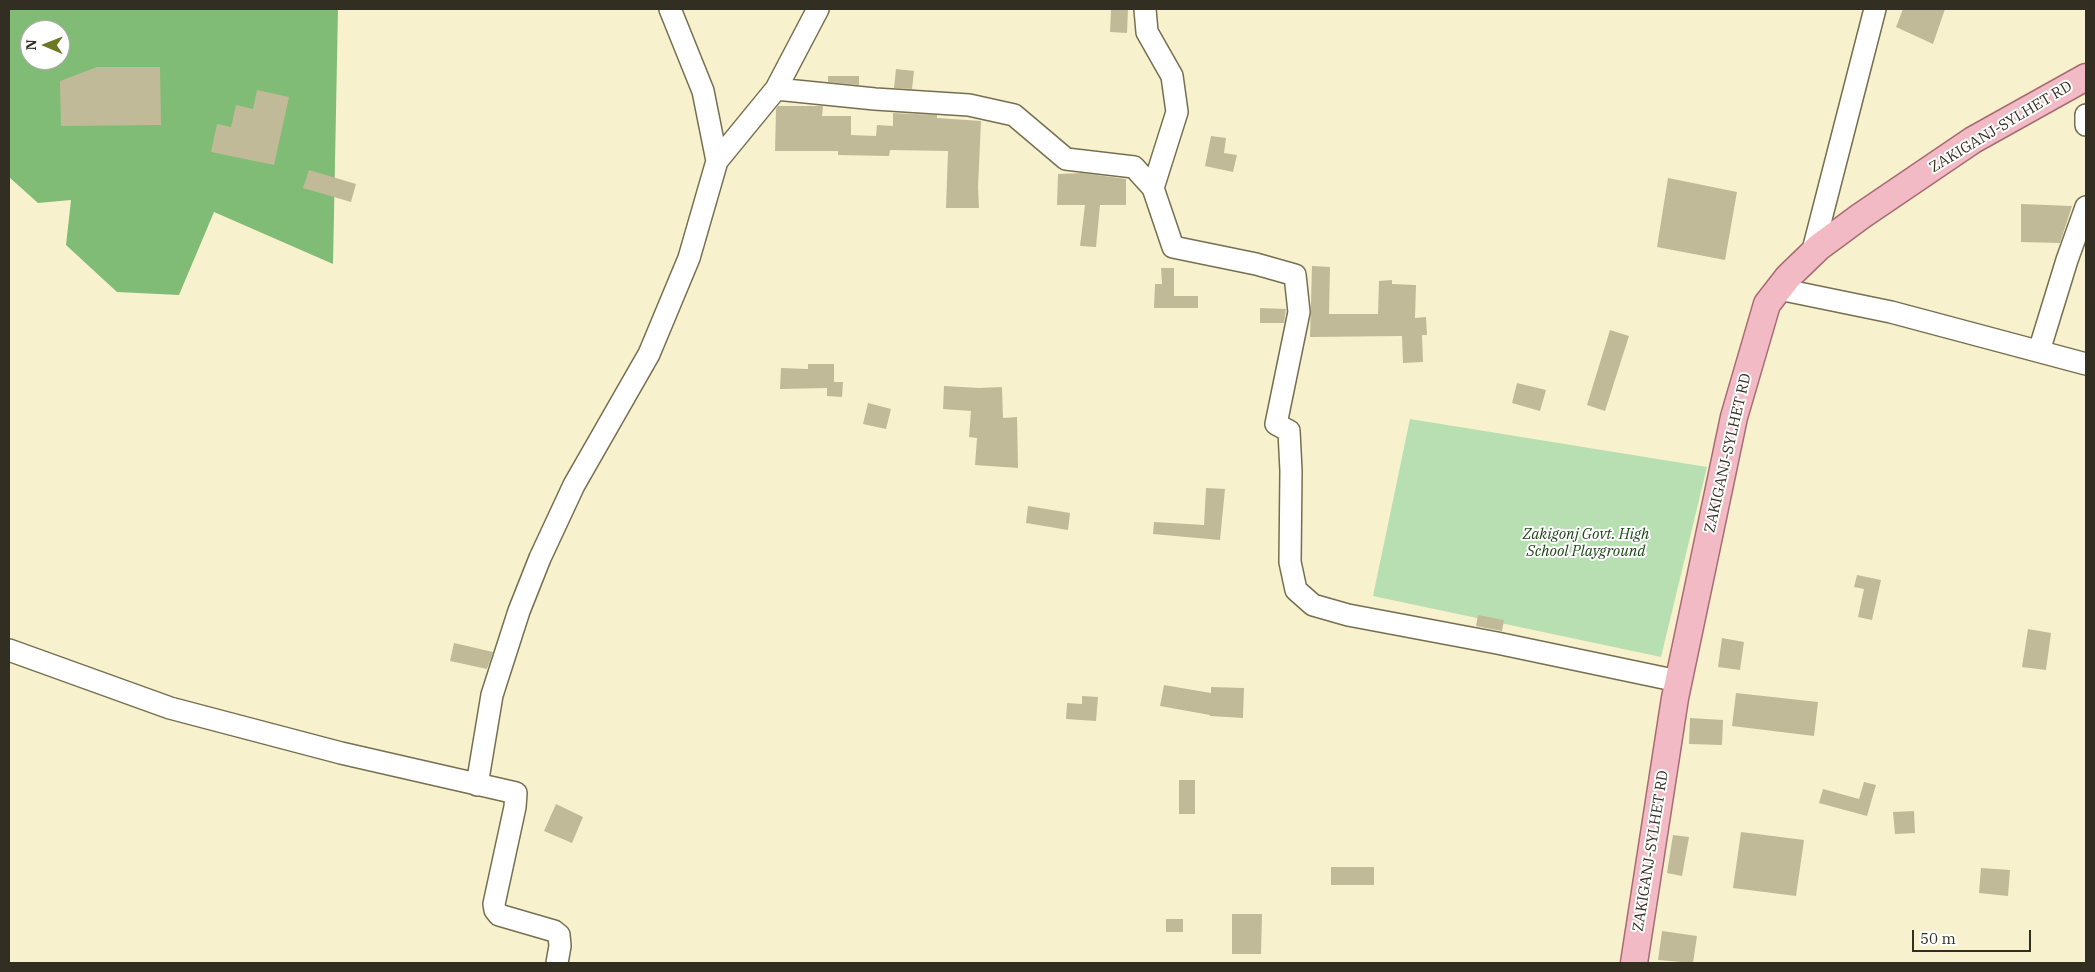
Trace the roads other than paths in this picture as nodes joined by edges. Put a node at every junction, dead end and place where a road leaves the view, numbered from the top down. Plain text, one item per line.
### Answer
1 (670, 9) edge
2 (818, 9) edge
3 (1145, 9) edge
4 (1875, 9) edge
5 (2086, 77) edge
6 (776, 89) junction
7 (2086, 115) edge
8 (2086, 125) edge
9 (717, 161) junction
10 (1154, 188) junction
11 (2086, 206) edge
12 (1812, 254) junction
13 (1779, 288) junction
14 (2039, 352) junction
15 (2086, 364) edge
16 (9, 650) edge
17 (1678, 681) junction
18 (477, 785) junction
19 (557, 963) edge
20 (1634, 963) edge

1 - 9 street
2 - 6 street
3 - 10 street
4 - 12 street
5 - 12 main road, ZAKIGANJ-SYLHET RD
6 - 9 street
6 - 10 street
7 - 8 street
9 - 18 street
10 - 17 street
11 - 14 street
12 - 13 main road, ZAKIGANJ-SYLHET RD
13 - 14 street
13 - 17 main road, ZAKIGANJ-SYLHET RD
14 - 15 street
16 - 18 street
17 - 20 main road, ZAKIGANJ-SYLHET RD
18 - 19 street

